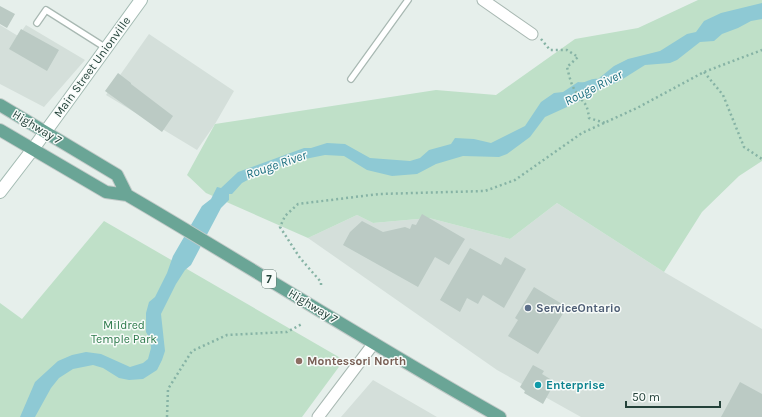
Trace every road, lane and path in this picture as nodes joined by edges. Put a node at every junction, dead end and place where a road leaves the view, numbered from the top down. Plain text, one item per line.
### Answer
1 (141, 0) edge
2 (408, 0) edge
3 (483, 0) edge
4 (37, 23) dead end
5 (532, 34) joint
6 (106, 48) junction
7 (762, 50) edge
8 (704, 72) junction
9 (351, 79) dead end
10 (0, 105) edge
11 (605, 123) junction
12 (0, 130) edge
13 (45, 132) junction
14 (33, 149) junction
15 (762, 159) edge
16 (0, 192) edge
17 (127, 195) junction
18 (322, 285) dead end
19 (302, 324) dead end
20 (374, 344) junction
21 (167, 417) edge
22 (318, 417) edge
23 (500, 417) edge

1 - 6 main road, Main Street Unionville
2 - 9 lane
3 - 5 street
4 - 6 lane
5 - 11 path
6 - 13 main road, Main Street Unionville
7 - 8 path
8 - 11 path
8 - 15 path
10 - 13 main road, Highway 7
11 - 18 path
12 - 14 main road, Highway 7 / 7
13 - 14 main road, Main Street Unionville
13 - 17 main road, Highway 7
14 - 16 main road, Main Street Unionville
14 - 17 main road, Highway 7 / 7
17 - 20 main road, Highway 7 / 7
19 - 21 path
20 - 22 street
20 - 23 main road, Highway 7 / 7

